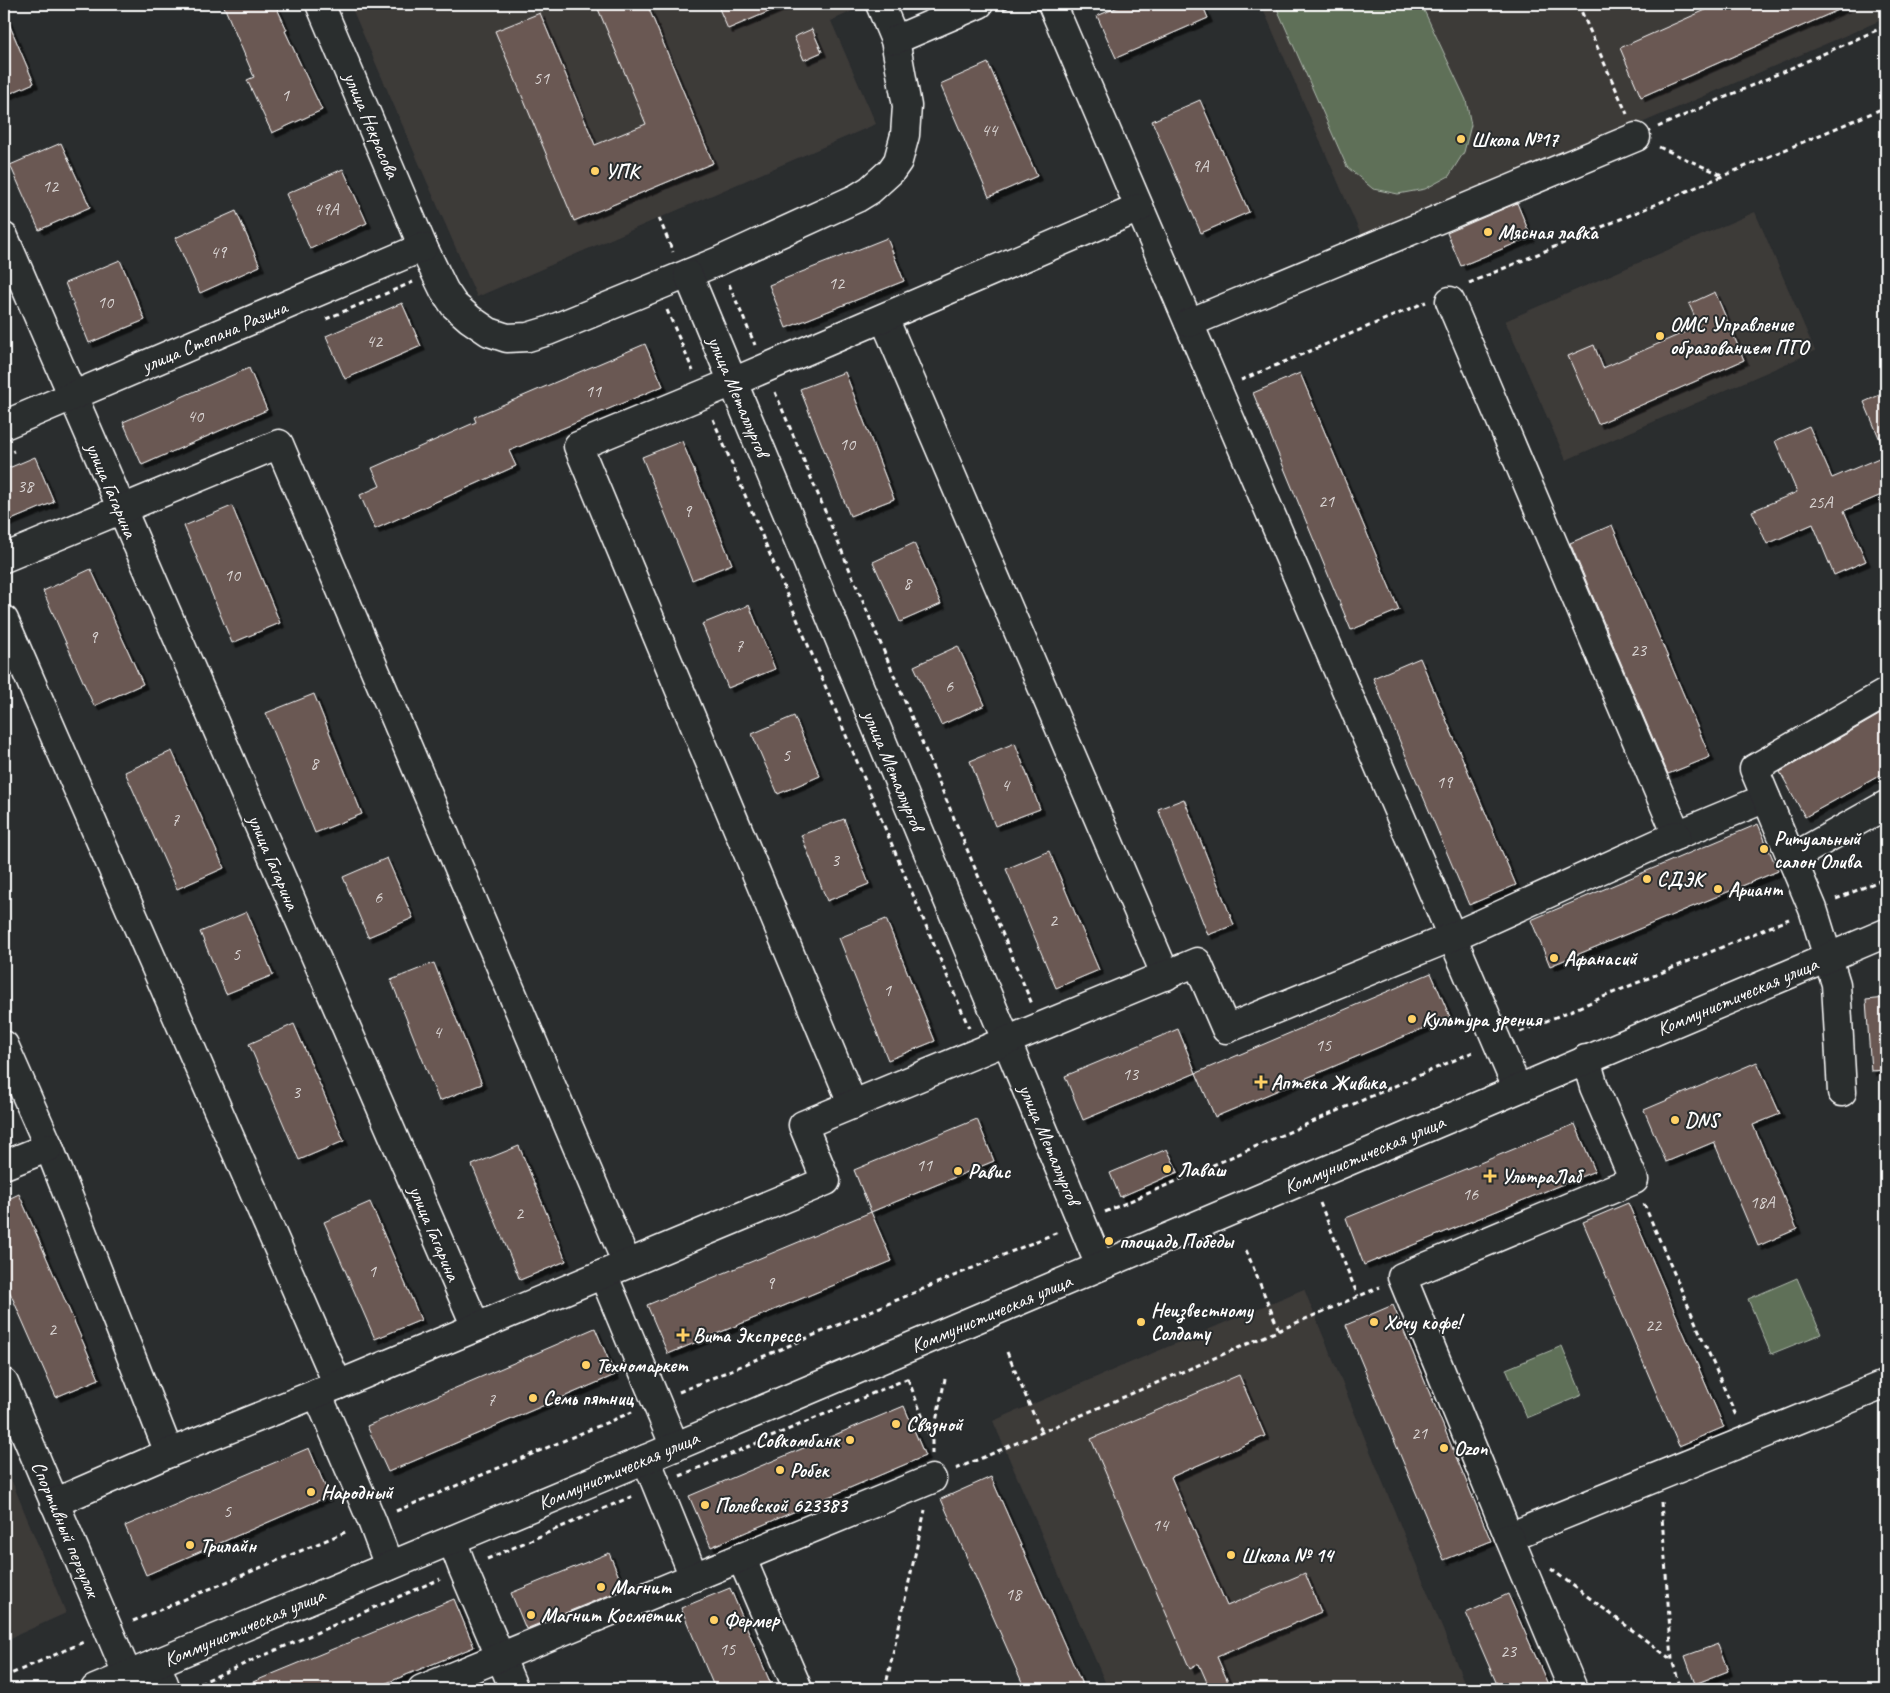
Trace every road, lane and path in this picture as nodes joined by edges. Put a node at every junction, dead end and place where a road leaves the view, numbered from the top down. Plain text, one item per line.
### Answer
1 (320, 4) edge
2 (880, 4) edge
3 (979, 4) edge
4 (1052, 4) edge
5 (1578, 4) edge
6 (1886, 26) edge
7 (895, 40) junction
8 (1886, 107) edge
9 (1636, 137) junction
10 (1723, 175) junction
11 (1139, 208) junction
12 (659, 218) dead end
13 (4, 236) edge
14 (424, 247) junction
15 (665, 256) dead end
16 (681, 258) junction
17 (719, 260) junction
18 (658, 287) junction
19 (1448, 296) junction
20 (884, 318) junction
21 (1189, 324) junction
22 (764, 368) junction
23 (733, 382) junction
24 (1218, 390) junction
25 (703, 395) junction
26 (72, 396) junction
27 (4, 425) edge
28 (120, 509) junction
29 (4, 558) edge
30 (4, 620) edge
31 (1886, 693) edge
32 (1766, 798) junction
33 (1886, 805) edge
34 (1677, 835) junction
35 (1792, 858) junction
36 (1886, 878) edge
37 (1813, 909) junction
38 (1886, 933) edge
39 (1452, 937) junction
40 (1828, 958) junction
41 (1166, 976) junction
42 (1041, 1027) junction
43 (1007, 1041) junction
44 (1497, 1042) junction
45 (4, 1045) edge
46 (979, 1052) junction
47 (1586, 1059) junction
48 (1517, 1088) junction
49 (1842, 1092) dead end
50 (853, 1105) junction
51 (49, 1146) junction
52 (4, 1165) edge
53 (1634, 1180) junction
54 (1320, 1203) dead end
55 (1082, 1222) junction
56 (1246, 1250) dead end
57 (1100, 1266) junction
58 (615, 1269) junction
59 (1402, 1277) junction
60 (1358, 1296) junction
61 (476, 1327) junction
62 (1279, 1330) junction
63 (1007, 1352) dead end
64 (916, 1375) dead end
65 (908, 1378) junction
66 (945, 1379) dead end
67 (4, 1383) edge
68 (1886, 1384) edge
69 (327, 1389) junction
70 (656, 1401) junction
71 (1041, 1432) junction
72 (932, 1440) junction
73 (1747, 1441) junction
74 (675, 1447) junction
75 (169, 1453) junction
76 (646, 1459) junction
77 (1659, 1476) junction
78 (932, 1479) junction
79 (656, 1486) junction
80 (54, 1503) junction
81 (372, 1521) junction
82 (1509, 1537) junction
83 (452, 1540) junction
84 (741, 1557) junction
85 (389, 1566) junction
86 (1548, 1566) dead end
87 (463, 1570) junction
88 (694, 1577) junction
89 (108, 1631) junction
90 (500, 1657) junction
91 (1672, 1660) junction
92 (156, 1663) junction
93 (128, 1676) junction
94 (4, 1677) edge
95 (95, 1689) edge
96 (166, 1689) edge
97 (184, 1689) edge
98 (422, 1689) edge
99 (514, 1689) edge
100 (798, 1689) edge
101 (885, 1689) edge
102 (1573, 1689) edge
103 (1682, 1689) edge

1 - 14 street, улица Некрасова
2 - 7 street, улица Некрасова
3 - 7 street
4 - 11 street
5 - 9 path
6 - 9 path
7 - 17 street, улица Некрасова
8 - 10 path
9 - 10 path
9 - 21 street
10 - 19 path
11 - 20 street
11 - 21 street
12 - 16 path
13 - 26 street, улица Гагарина
14 - 18 street, улица Некрасова
14 - 26 street, улица Степана Разина
15 - 16 path
16 - 17 street, улица Некрасова
16 - 18 street, улица Некрасова
16 - 23 street, улица Металлургов
17 - 22 path
18 - 25 path
19 - 24 path
19 - 34 street
20 - 22 street
20 - 41 street
21 - 24 street
22 - 23 street
22 - 42 path
23 - 25 street
23 - 43 street, улица Металлургов
24 - 39 street
25 - 46 path
25 - 50 street
26 - 27 street, улица Степана Разина
26 - 28 street, улица Гагарина
28 - 29 street
28 - 58 street
28 - 61 street, улица Гагарина
30 - 69 street
31 - 32 street
32 - 34 street
32 - 35 street
33 - 35 street
34 - 39 street
35 - 37 street
36 - 37 path
37 - 40 street
37 - 44 path
38 - 40 street, Коммунистическая улица
39 - 41 street
39 - 44 street
40 - 47 street, Коммунистическая улица
40 - 49 street
41 - 42 street
42 - 43 street
43 - 46 street
43 - 55 street, улица Металлургов
44 - 48 street
44 - 55 path
45 - 51 street
46 - 50 street
47 - 48 street, Коммунистическая улица
47 - 53 street
48 - 57 street, Коммунистическая улица
50 - 58 street
51 - 52 street
51 - 75 street
53 - 59 street
53 - 73 path
54 - 60 path
55 - 57 street, улица Металлургов
55 - 70 path
56 - 62 path
57 - 74 street, Коммунистическая улица
58 - 61 street
58 - 70 street
59 - 60 path
59 - 82 street
60 - 62 path
61 - 69 street
62 - 71 path
63 - 71 path
64 - 65 path
65 - 72 path
65 - 79 path
66 - 72 path
67 - 80 street, Спортивный переулок
68 - 73 street
69 - 75 street
69 - 81 street
70 - 74 street
70 - 81 path
71 - 78 path
72 - 78 path
73 - 77 street
74 - 76 street, Коммунистическая улица
75 - 80 street
76 - 79 street
76 - 83 street, Коммунистическая улица
77 - 82 street
77 - 91 path
78 - 84 street
78 - 101 path
79 - 87 path
79 - 88 street
80 - 89 street, Спортивный переулок
81 - 85 street
81 - 89 path
82 - 102 street
83 - 85 street, Коммунистическая улица
83 - 87 street
84 - 88 street
84 - 100 street
85 - 92 street, Коммунистическая улица
86 - 91 path
87 - 90 street
87 - 97 path
88 - 90 street
89 - 93 street, Спортивный переулок
89 - 94 path
90 - 98 street
90 - 99 street
91 - 103 path
92 - 93 street, Коммунистическая улица
92 - 96 street
93 - 95 street, Коммунистическая улица

